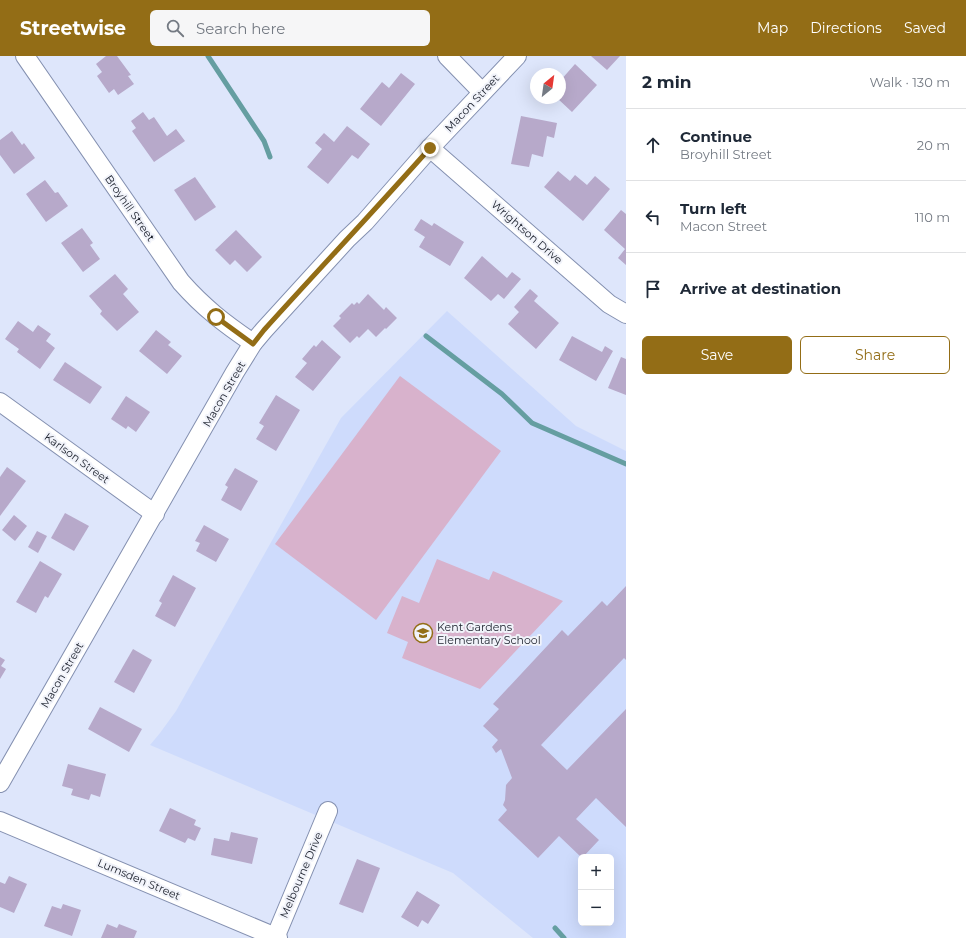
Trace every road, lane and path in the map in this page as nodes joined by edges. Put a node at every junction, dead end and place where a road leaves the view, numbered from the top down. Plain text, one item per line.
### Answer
1 (25, 56) edge
2 (447, 56) edge
3 (517, 56) edge
4 (482, 92) junction
5 (430, 148) junction
6 (626, 314) edge
7 (253, 344) junction
8 (0, 402) edge
9 (155, 514) junction
10 (0, 783) edge
11 (328, 811) dead end
12 (0, 821) edge
13 (276, 938) edge

1 - 7 street, Broyhill Street
2 - 4 street
3 - 4 street, Macon Street
4 - 5 street, Macon Street
5 - 6 street, Wrightson Drive
5 - 7 street, Macon Street
7 - 9 street, Macon Street
8 - 9 street, Karlson Street
9 - 10 street, Macon Street
11 - 13 street, Melbourne Drive
12 - 13 street, Lumsden Street

